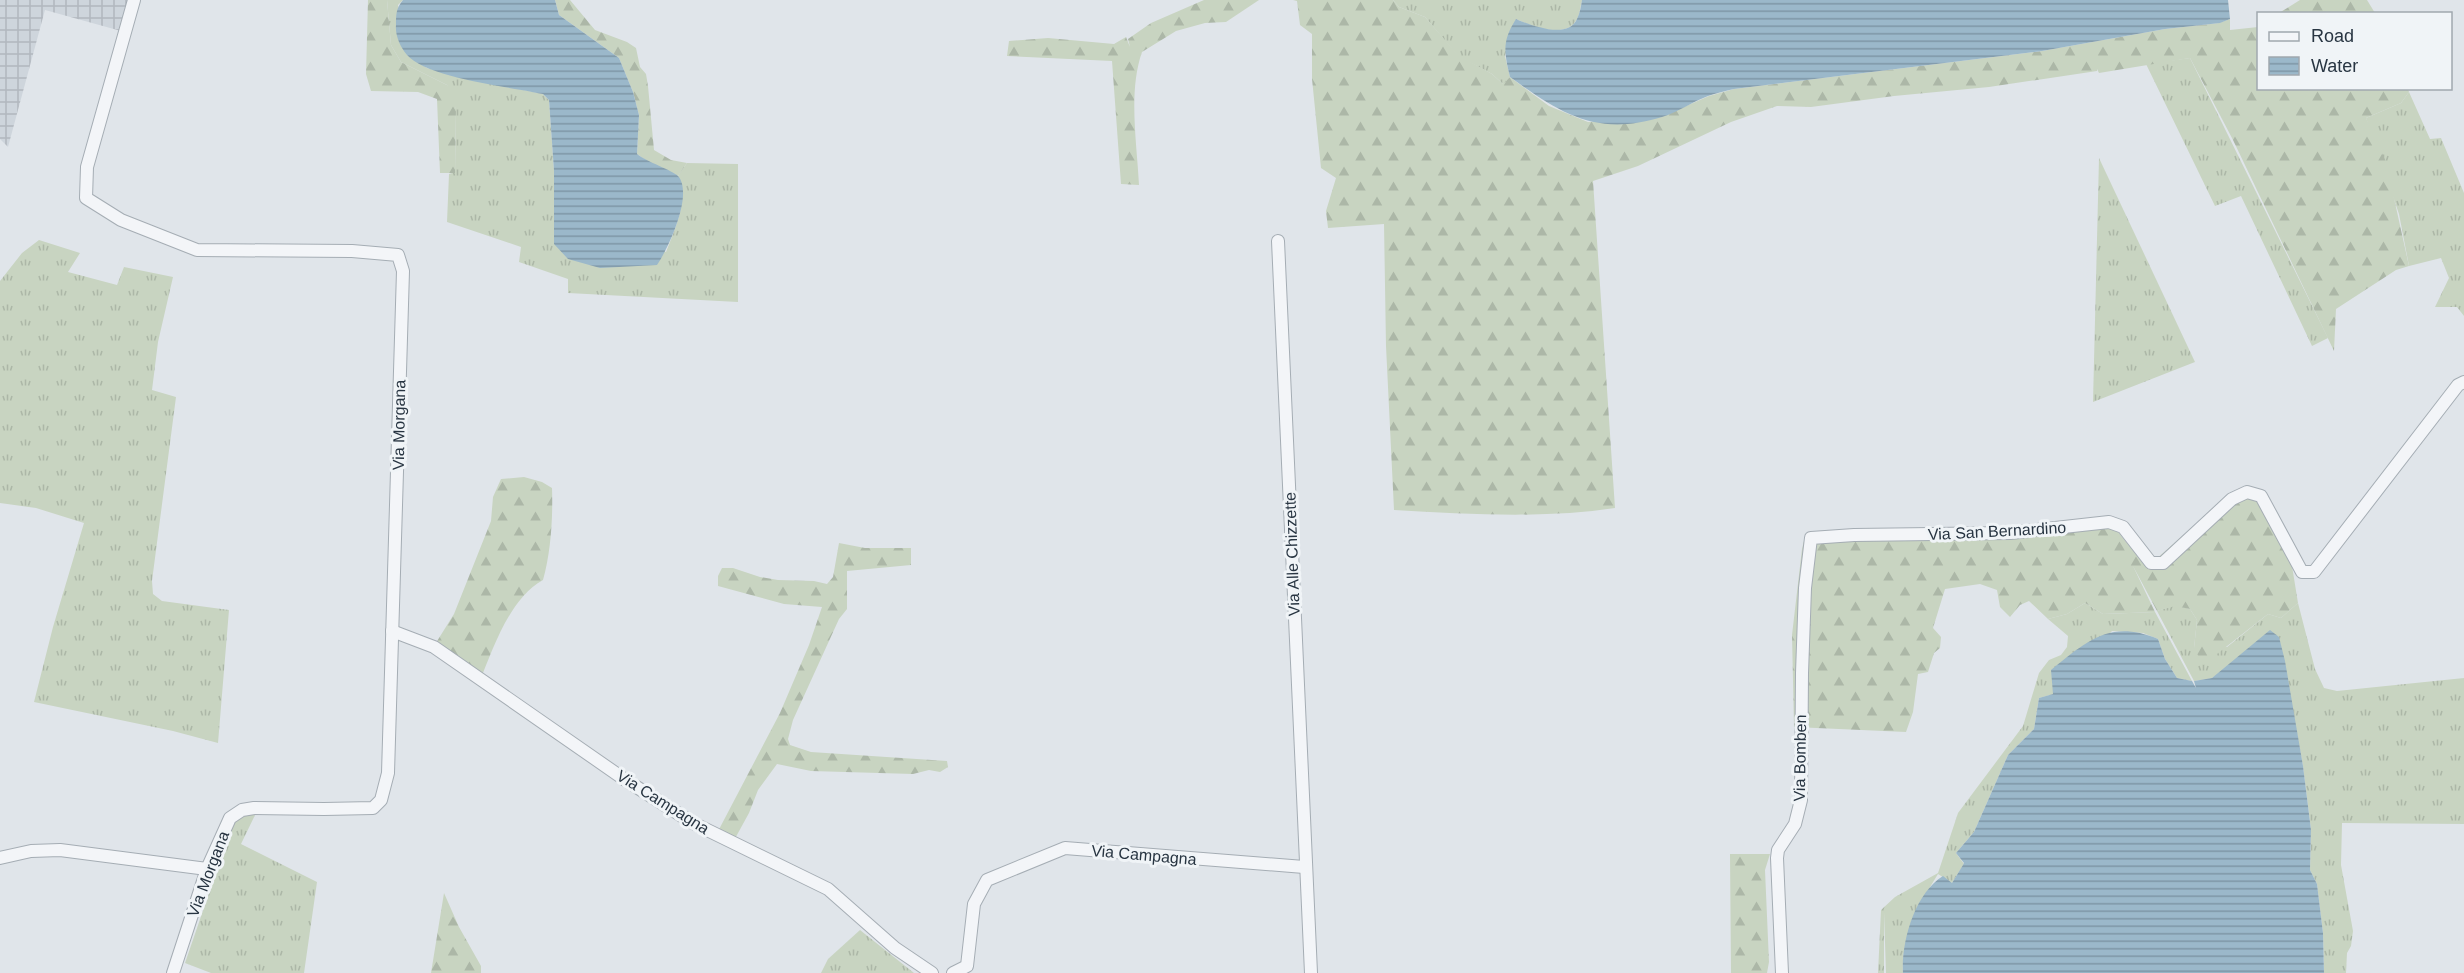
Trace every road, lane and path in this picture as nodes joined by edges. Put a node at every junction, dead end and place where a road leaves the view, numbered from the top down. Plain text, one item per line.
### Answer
1 (134, 0) edge
2 (1278, 241) dead end
3 (2464, 382) edge
4 (1811, 538) joint
5 (392, 631) junction
6 (0, 858) edge
7 (1304, 867) junction
8 (207, 869) junction
9 (173, 973) edge
10 (932, 973) edge
11 (953, 973) edge
12 (1311, 973) edge
13 (1782, 973) edge

1 - 5 street, Via Morgana
2 - 7 street, Via Alle Chizzette
3 - 4 street, Via San Bernardino
4 - 13 street, Via Bomben
5 - 8 street, Via Morgana
5 - 10 street, Via Campagna
6 - 8 street
7 - 11 street, Via Campagna
7 - 12 street, Via Alle Chizzette
8 - 9 street, Via Morgana

